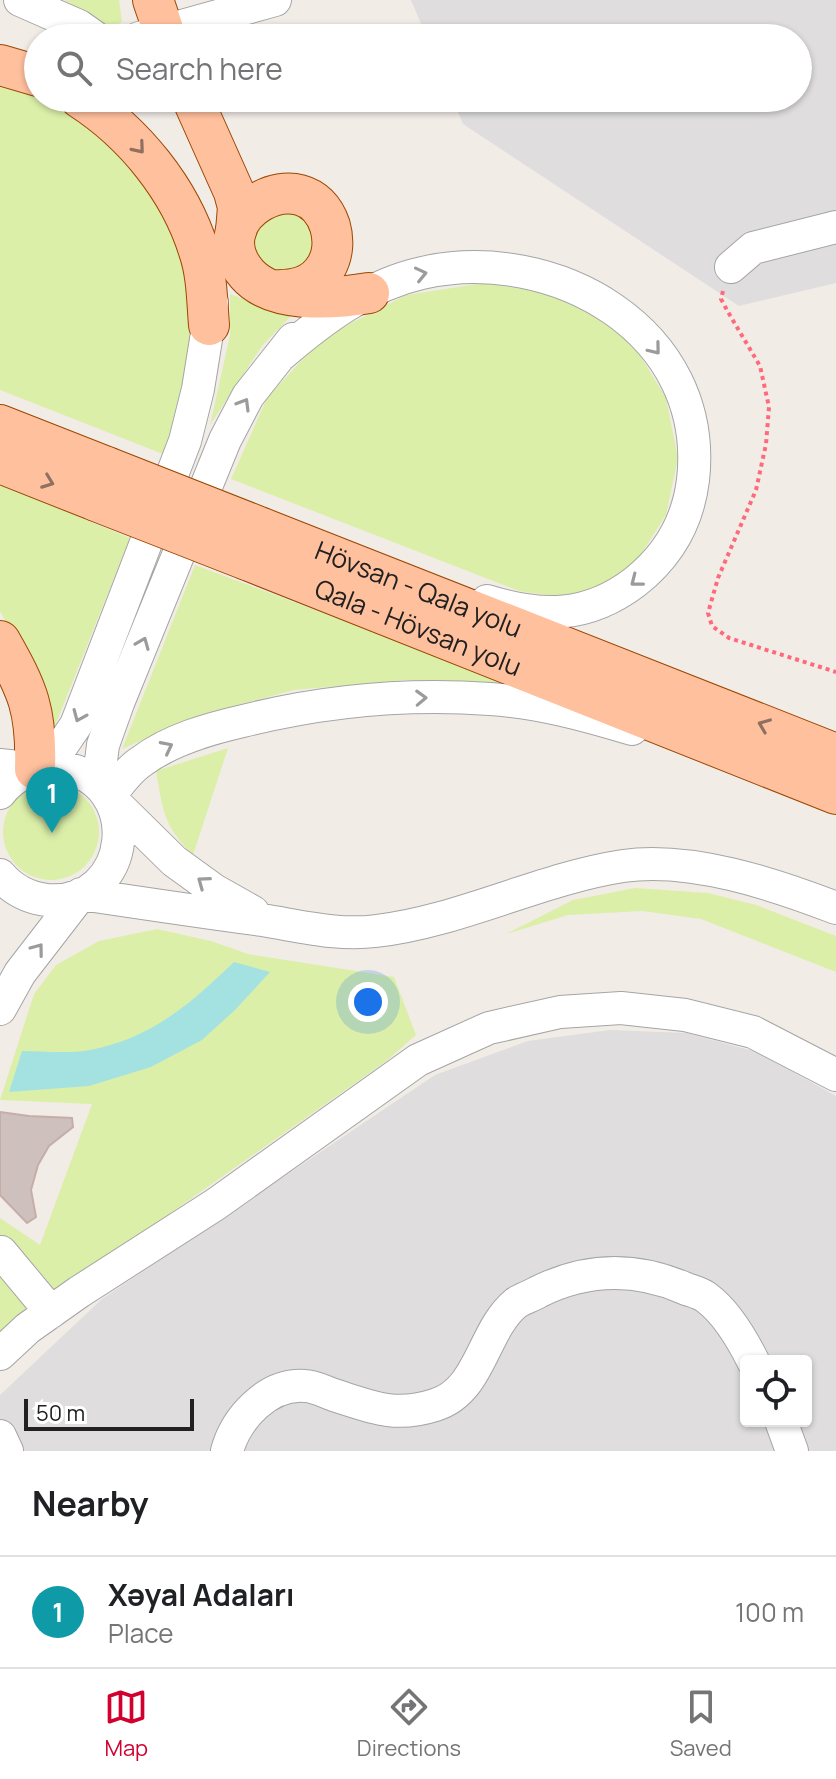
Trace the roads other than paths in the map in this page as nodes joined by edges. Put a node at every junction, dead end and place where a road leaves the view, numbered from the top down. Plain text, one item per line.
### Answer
1 (20, 0) edge
2 (275, 0) edge
3 (74, 24) edge
4 (169, 24) edge
5 (0, 65) edge
6 (24, 72) edge
7 (102, 112) edge
8 (194, 112) edge
9 (198, 112) edge
10 (309, 200) junction
11 (183, 211) junction
12 (836, 227) edge
13 (332, 253) junction
14 (245, 263) junction
15 (731, 267) road end
16 (369, 293) junction
17 (319, 298) junction
18 (209, 325) junction
19 (282, 354) junction
20 (0, 419) edge
21 (0, 425) edge
22 (57, 448) junction
23 (0, 463) edge
24 (101, 484) junction
25 (254, 544) junction
26 (320, 550) junction
27 (0, 641) edge
28 (836, 754) edge
29 (18, 767) edge
30 (795, 778) junction
31 (0, 793) edge
32 (836, 794) edge
33 (109, 797) junction
34 (0, 875) edge
35 (81, 894) junction
36 (836, 908) edge
37 (270, 922) junction
38 (0, 1009) edge
39 (836, 1075) edge
40 (1, 1252) edge
41 (51, 1312) junction
42 (0, 1354) edge
43 (750, 1355) edge
44 (783, 1427) edge
45 (0, 1436) edge
46 (7, 1451) edge
47 (227, 1451) edge
48 (792, 1451) edge

1 - 3 street
2 - 4 street
5 - 6 main road
7 -> 11 main road
8 - 14 main road
9 - 10 main road
10 - 13 main road
10 - 14 main road
11 - 14 main road
11 - 18 main road
12 - 15 street
13 - 14 main road
13 - 17 street
14 - 17 main road
14 - 18 street
16 - 17 main road
16 - 19 street
16 -> 26 street
17 - 19 street
18 -> 29 street
33 -> 19 street
20 - 22 main road
21 - 22 main road
22 - 24 main road
23 -> 24 main road, Qala - Hövsan yolu
24 - 25 main road, Qala - Hövsan yolu, bridge
25 - 26 main road, Hövsan - Qala yolu
25 - 30 main road, Qala - Hövsan yolu
28 -> 26 main road, Hövsan - Qala yolu
27 - 29 main road
29 - 31 street
29 - 33 street
30 - 32 main road, Qala - Hövsan yolu
33 -> 30 street
33 - 35 street
37 -> 33 street
34 - 35 street
35 - 37 street
38 -> 35 street
36 - 37 street
39 - 41 street
40 - 41 street
41 - 42 street
43 - 47 street
44 - 48 street
45 - 46 street

